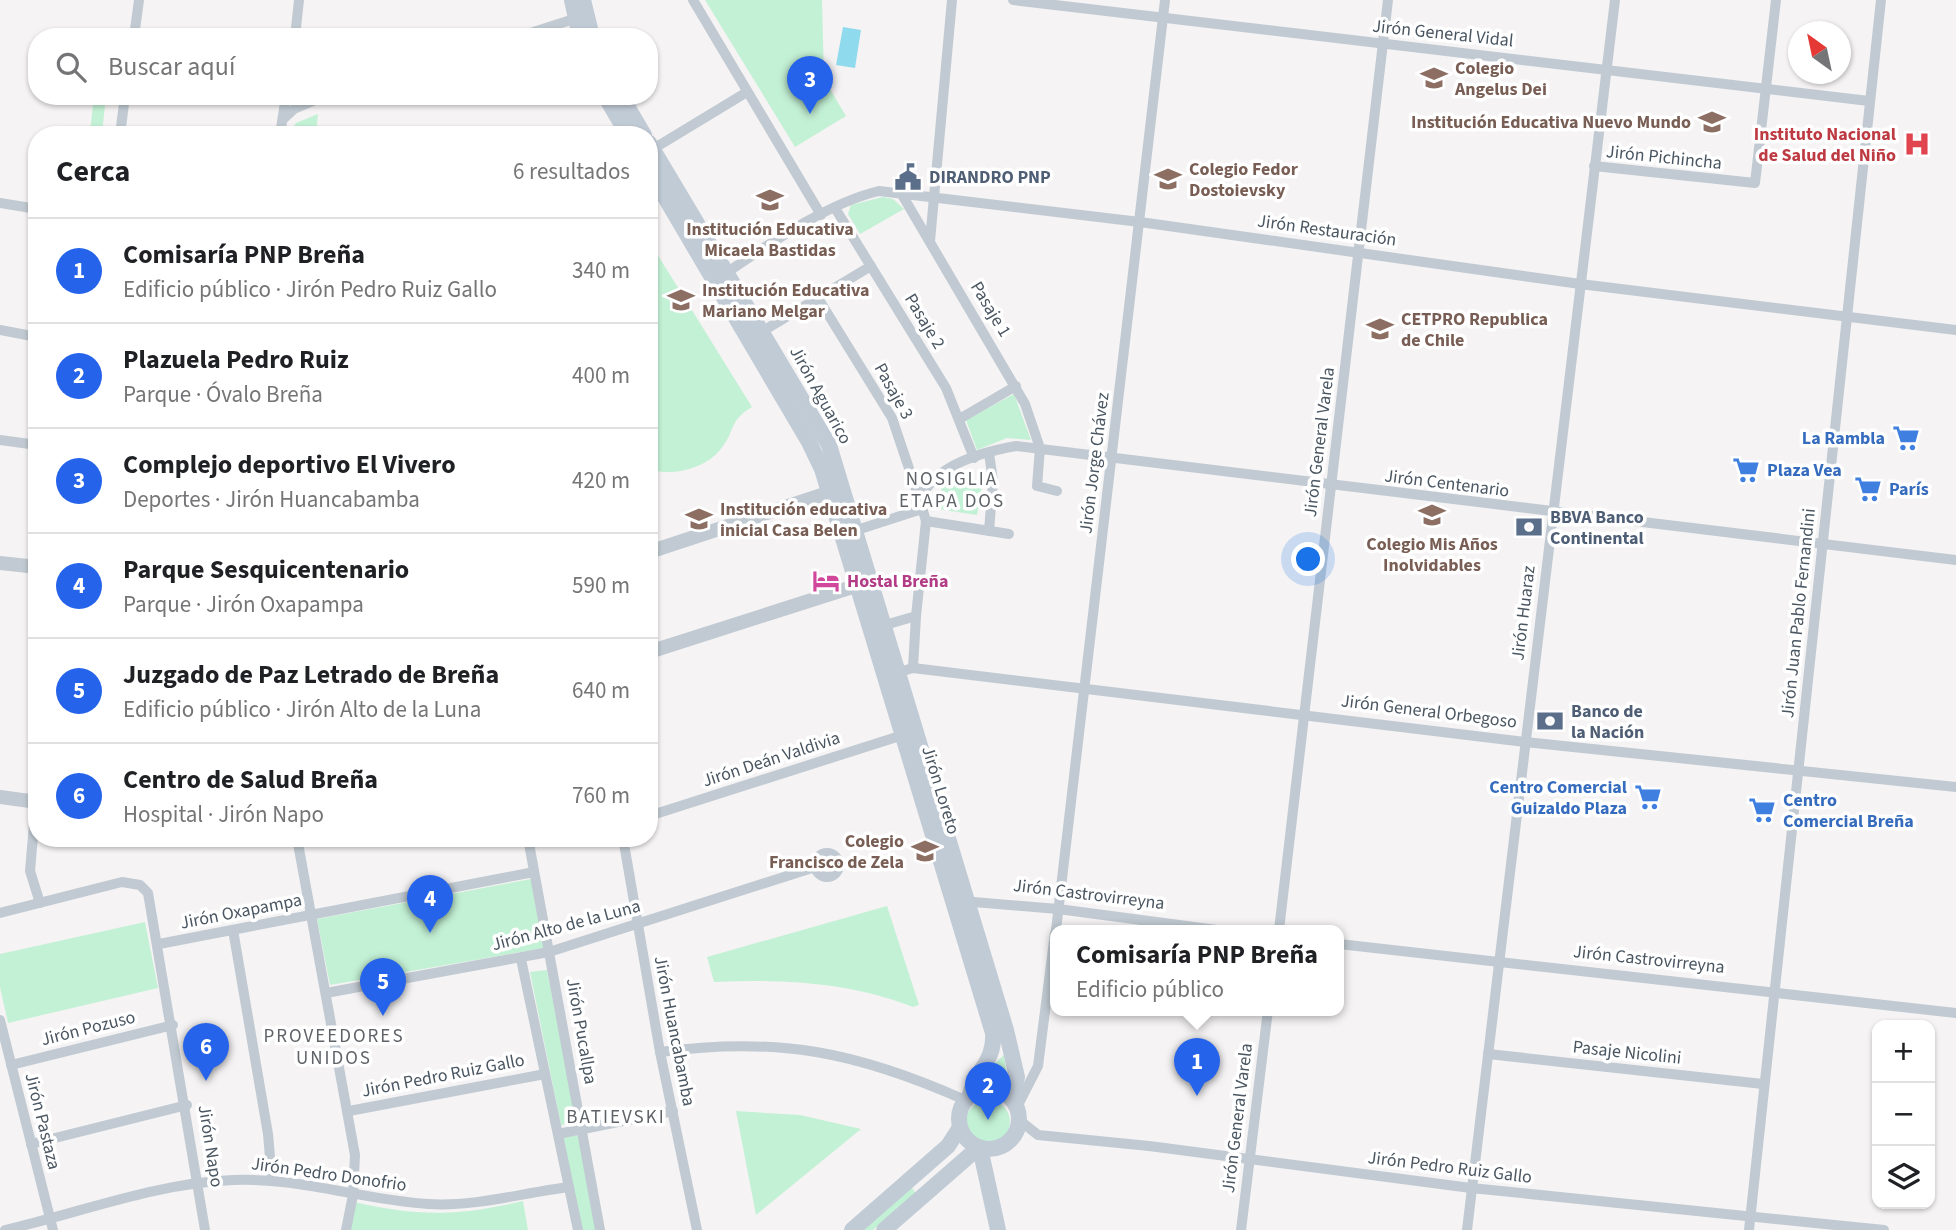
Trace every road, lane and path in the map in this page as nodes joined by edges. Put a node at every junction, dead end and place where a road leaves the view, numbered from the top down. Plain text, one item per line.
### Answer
1 (139, 0) edge
2 (299, 0) edge
3 (572, 0) edge
4 (693, 0) edge
5 (952, 0) edge
6 (1013, 0) edge
7 (1165, 0) edge
8 (1388, 0) edge
9 (1615, 0) edge
10 (1776, 0) edge
11 (1881, 0) edge
12 (581, 11) edge
13 (1163, 18) junction
14 (135, 28) edge
15 (296, 28) edge
16 (540, 28) edge
17 (588, 28) edge
18 (1383, 44) junction
19 (1607, 69) junction
20 (1766, 88) junction
21 (747, 92) junction
22 (1869, 101) junction
23 (124, 105) edge
24 (285, 105) edge
25 (304, 105) edge
26 (610, 105) edge
27 (626, 105) edge
28 (283, 119) junction
29 (121, 126) edge
30 (282, 126) edge
31 (623, 126) edge
32 (639, 126) edge
33 (658, 137) edge
34 (658, 159) edge
35 (1594, 166) junction
36 (658, 183) edge
37 (901, 193) junction
38 (933, 197) junction
39 (0, 204) edge
40 (28, 208) edge
41 (835, 208) junction
42 (821, 215) junction
43 (1140, 222) junction
44 (930, 241) junction
45 (1359, 251) junction
46 (871, 266) junction
47 (721, 277) junction
48 (1580, 284) junction
49 (818, 298) junction
50 (1847, 318) junction
51 (0, 330) edge
52 (1956, 330) edge
53 (763, 331) junction
54 (28, 335) edge
55 (1016, 386) junction
56 (961, 418) junction
57 (0, 440) edge
58 (28, 444) edge
59 (1040, 448) junction
60 (989, 453) junction
61 (1113, 457) junction
62 (974, 458) junction
63 (938, 474) junction
64 (914, 483) junction
65 (1332, 487) junction
66 (837, 490) junction
67 (1056, 491) dead end
68 (921, 505) junction
69 (1553, 513) junction
70 (926, 522) junction
71 (857, 530) junction
72 (989, 531) junction
73 (1009, 534) dead end
74 (1822, 543) junction
75 (658, 549) edge
76 (1956, 560) edge
77 (0, 563) edge
78 (28, 566) edge
79 (865, 583) junction
80 (916, 616) junction
81 (885, 625) junction
82 (658, 649) edge
83 (906, 670) junction
84 (1083, 688) junction
85 (1305, 716) junction
86 (904, 735) junction
87 (1525, 742) junction
88 (1799, 770) junction
89 (1956, 787) edge
90 (0, 797) edge
91 (28, 797) edge
92 (658, 813) edge
93 (32, 847) edge
94 (299, 847) edge
95 (530, 847) edge
96 (624, 847) edge
97 (814, 868) dead end
98 (534, 872) junction
99 (962, 901) junction
100 (40, 902) junction
101 (1058, 909) junction
102 (0, 912) edge
103 (312, 915) junction
104 (637, 925) junction
105 (1056, 925) edge
106 (1179, 925) edge
107 (1280, 925) edge
108 (233, 930) junction
109 (159, 944) junction
110 (1344, 945) edge
111 (549, 952) junction
112 (521, 959) junction
113 (1500, 963) junction
114 (1050, 971) edge
115 (1774, 992) junction
116 (326, 993) junction
117 (1956, 1013) edge
118 (1267, 1016) edge
119 (0, 1020) edge
120 (173, 1025) junction
121 (660, 1052) junction
122 (1488, 1054) junction
123 (11, 1065) junction
124 (545, 1074) junction
125 (1763, 1084) junction
126 (968, 1097) junction
127 (187, 1105) junction
128 (1016, 1109) junction
129 (349, 1111) junction
130 (673, 1111) junction
131 (582, 1129) junction
132 (959, 1129) junction
133 (558, 1134) junction
134 (31, 1144) junction
135 (1003, 1146) junction
136 (979, 1148) junction
137 (1248, 1160) junction
138 (911, 1178) junction
139 (272, 1181) junction
140 (200, 1183) junction
141 (569, 1187) junction
142 (1471, 1188) junction
143 (925, 1194) junction
144 (353, 1195) junction
145 (991, 1195) junction
146 (1750, 1217) junction
147 (51, 1225) edge
148 (5, 1230) edge
149 (205, 1230) edge
150 (346, 1230) edge
151 (578, 1230) edge
152 (600, 1230) edge
153 (697, 1230) edge
154 (852, 1230) edge
155 (884, 1230) edge
156 (999, 1230) edge
157 (1241, 1230) edge
158 (1467, 1230) edge
159 (1749, 1230) edge
160 (1884, 1230) edge

1 - 14 street
2 - 15 street
3 - 12 main road
4 - 21 street
5 - 38 street
6 - 13 street, Jirón General Vidal
7 - 13 street, Jirón Jorge Chávez
8 - 18 street, Jirón General Varela
9 - 19 street, Jirón Huaraz
10 - 20 street, Jirón Pichincha
11 - 22 street, Jirón Juan Pablo Fernandini
12 - 16 street
12 - 17 main road
13 - 18 street, Jirón General Vidal
13 - 43 street, Jirón Jorge Chávez
18 - 19 street, Jirón General Vidal
18 - 45 street, Jirón General Varela
19 - 20 street, Jirón General Vidal
19 - 35 street, Jirón Huaraz
20 - 22 street, Jirón General Vidal
20 - 35 street, Jirón Pichincha
21 - 33 street
21 - 42 street
22 - 50 street, Jirón Juan Pablo Fernandini
23 - 29 street
24 - 28 street
25 - 28 street
26 - 31 main road
27 - 32 main road, Jirón Aguarico
28 - 30 street
34 - 47 main road, Jirón Aguarico
35 - 48 street, Jirón Huaraz
36 - 47 main road, Jirón Aguarico
37 - 38 street, Jirón Restauración
37 - 41 street, Jirón Restauración
37 - 44 street, Pasaje 1
38 - 43 street, Jirón Restauración
38 - 44 street
39 - 40 street
41 - 42 street, Jirón Restauración
41 - 46 street, Pasaje 2
42 - 47 street, Jirón Restauración
43 - 45 street, Jirón Restauración
43 - 61 street, Jirón Jorge Chávez
44 - 55 street, Pasaje 1
45 - 48 street, Jirón Restauración
45 - 65 street, Jirón General Varela
46 - 49 street
46 - 56 street, Pasaje 2
47 - 53 main road, Jirón Aguarico
47 - 66 main road, Jirón Aguarico
48 - 50 street, Jirón Restauración
48 - 69 street, Jirón Huaraz
49 - 53 street
49 - 64 street, Pasaje 3
50 - 52 street, Jirón Restauración
50 - 74 street, Jirón Juan Pablo Fernandini
51 - 54 street
53 - 66 main road, Jirón Aguarico
55 - 56 street
55 - 59 street, Pasaje 1
56 - 62 street, Pasaje 2
57 - 58 street
59 - 60 street, Jirón Centenario
59 - 61 street, Jirón Centenario
59 - 67 street
60 - 62 street, Jirón Centenario
60 - 72 street
61 - 65 street, Jirón Centenario
61 - 84 street, Jirón Jorge Chávez
62 - 63 street, Jirón Centenario
63 - 64 street, Jirón Centenario
63 - 68 street
64 - 68 street, Pasaje 3
65 - 69 street, Jirón Centenario
65 - 85 street, Jirón General Varela
66 - 71 main road, Jirón Loreto
66 - 75 street
66 - 79 main road, Jirón Loreto
68 - 70 street, Jirón Loreto
68 - 71 street
69 - 74 street, Jirón Centenario
69 - 87 street, Jirón Huaraz
70 - 72 street
70 - 80 street, Jirón Loreto
71 - 79 main road, Jirón Loreto
72 - 73 street
74 - 76 street, Jirón Centenario
74 - 88 street, Jirón Juan Pablo Fernandini
77 - 78 street
79 - 81 main road, Jirón Loreto
79 - 82 street
79 - 86 main road, Jirón Loreto
80 - 81 street
80 - 83 street, Jirón Loreto
81 - 83 main road, Jirón Loreto
83 - 84 street, Jirón General Orbegoso
83 - 99 main road, Jirón Loreto
84 - 85 street, Jirón General Orbegoso
84 - 101 street, Jirón Jorge Chávez
85 - 87 street, Jirón General Orbegoso
85 - 107 street, Jirón General Varela
86 - 92 street, Jirón Deán Valdivia
86 - 99 main road, Jirón Loreto
87 - 88 street, Jirón General Orbegoso
87 - 113 street, Jirón Huaraz
88 - 89 street, Jirón General Orbegoso
88 - 115 street, Jirón Juan Pablo Fernandini
90 - 91 street
93 - 100 street
94 - 103 street
95 - 98 street, Jirón Pucallpa
96 - 104 street, Jirón Huancabamba
97 - 104 street, Jirón Alto de la Luna
98 - 103 street, Jirón Oxapampa
98 - 111 street, Jirón Pucallpa
99 - 101 street, Jirón Castrovirreyna
99 - 126 main road, Jirón Loreto
99 - 128 main road, Jirón Loreto
100 - 102 street, Jirón Oxapampa
100 - 109 street, Jirón Oxapampa
101 - 105 street, Jirón Jorge Chávez
101 - 106 street, Jirón Castrovirreyna
103 - 108 street, Jirón Oxapampa
103 - 116 street
104 - 111 street, Jirón Alto de la Luna
104 - 121 street, Jirón Huancabamba
108 - 109 street, Jirón Oxapampa
108 - 139 street
109 - 120 street, Jirón Napo
110 - 113 street, Jirón Castrovirreyna
111 - 112 street, Jirón Alto de la Luna
111 - 131 street, Jirón Pucallpa
112 - 116 street, Jirón Alto de la Luna
112 - 124 street
113 - 115 street, Jirón Castrovirreyna
113 - 122 street, Jirón Huaraz
114 - 128 street, Jirón Jorge Chávez
115 - 117 street, Jirón Castrovirreyna
115 - 125 street, Jirón Juan Pablo Fernandini
116 - 129 street
118 - 137 street, Jirón General Varela
119 - 123 street, Jirón Pastaza
120 - 123 street, Jirón Pozuso
120 - 127 street, Jirón Napo
121 - 126 street
121 - 130 street, Jirón Huancabamba
122 - 125 street, Pasaje Nicolini
122 - 142 street, Jirón Huaraz
123 - 134 street, Jirón Pastaza
124 - 129 street, Jirón Pedro Ruiz Gallo
124 - 133 street
125 - 146 street, Jirón Juan Pablo Fernandini
126 - 128 main road
126 - 132 main road
127 - 134 street
127 - 140 street, Jirón Napo
128 - 135 main road
128 - 137 street, Jirón Pedro Ruiz Gallo
129 - 144 street
130 - 131 street
130 - 153 street, Jirón Huancabamba
131 - 133 street
131 - 152 street, Jirón Pucallpa
132 - 136 main road
132 - 138 main road
133 - 141 street
134 - 147 street, Jirón Pastaza
135 - 136 main road
135 - 145 main road
136 - 143 main road
136 - 145 main road
137 - 142 street, Jirón Pedro Ruiz Gallo
137 - 157 street, Jirón General Varela
138 - 143 main road
138 - 154 main road
139 - 140 street, Jirón Pedro Donofrio
139 - 144 street, Jirón Pedro Donofrio
140 - 147 street, Jirón Pedro Donofrio
140 - 149 street, Jirón Napo
141 - 144 street, Jirón Pedro Donofrio
141 - 151 street
142 - 146 street, Jirón Pedro Ruiz Gallo
142 - 158 street, Jirón Huaraz
143 - 155 main road
144 - 150 street
145 - 156 main road
146 - 159 street, Jirón Juan Pablo Fernandini
146 - 160 street, Jirón Pedro Ruiz Gallo
147 - 148 street, Jirón Pedro Donofrio

